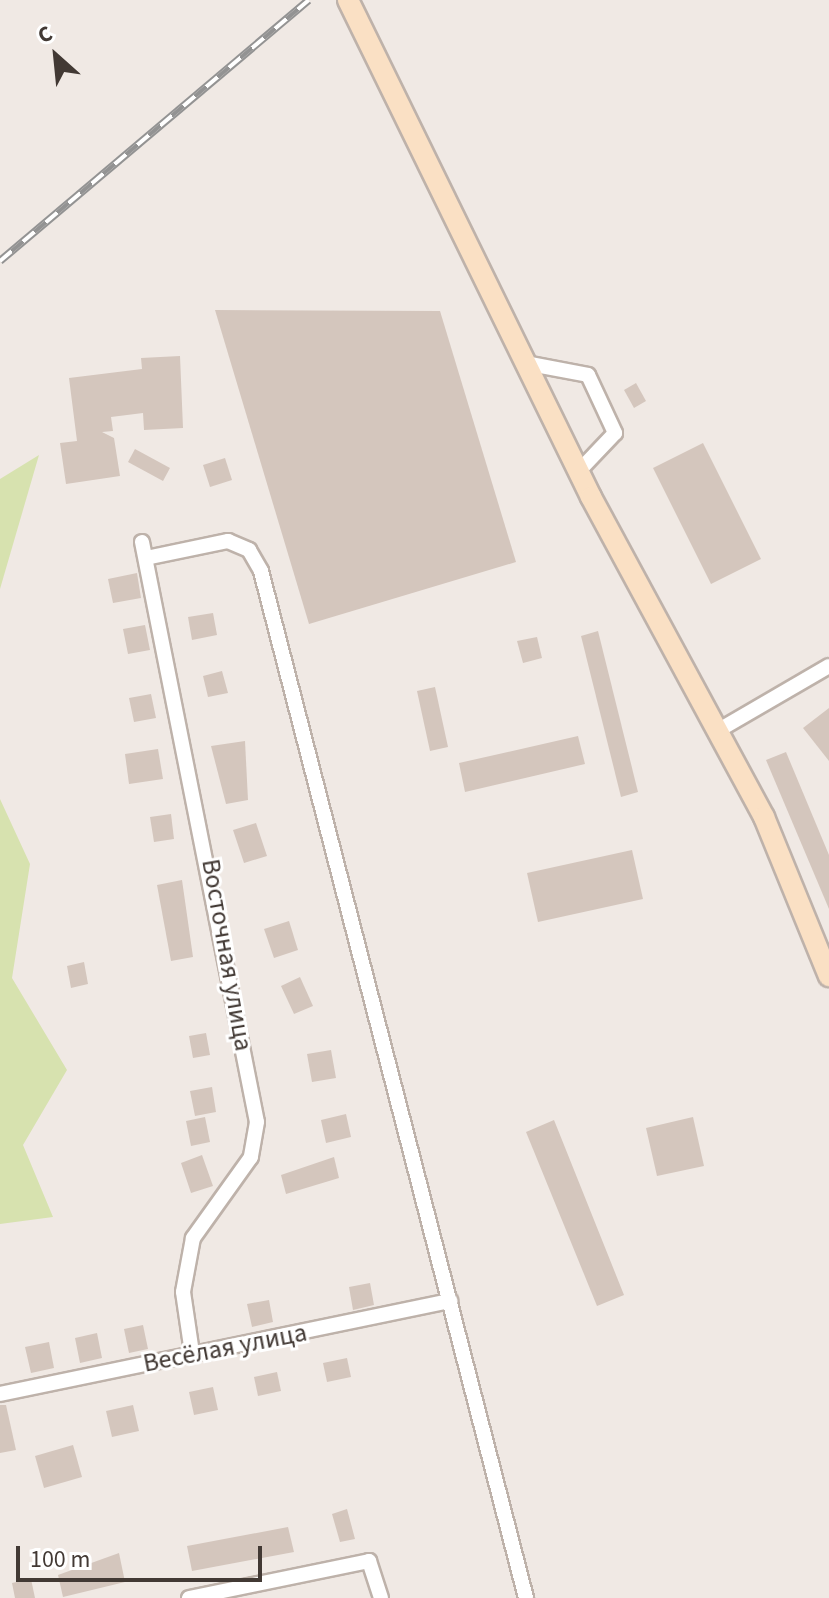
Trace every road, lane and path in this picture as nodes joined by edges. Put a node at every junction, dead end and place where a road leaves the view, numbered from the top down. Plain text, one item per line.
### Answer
1 (348, 0) edge
2 (525, 363) junction
3 (578, 472) junction
4 (142, 542) dead end
5 (146, 558) junction
6 (829, 666) edge
7 (719, 730) junction
8 (829, 976) edge
9 (451, 1301) junction
10 (192, 1353) junction
11 (0, 1394) edge
12 (189, 1598) edge
13 (381, 1598) edge
14 (526, 1598) edge

1 - 2 main road
2 - 3 main road
2 - 3 street
3 - 7 main road
4 - 5 street, Восточная улица
5 - 9 street
5 - 10 street, Восточная улица
6 - 7 street
7 - 8 main road
9 - 10 street, Весёлая улица
9 - 14 street
10 - 11 street, Весёлая улица
12 - 13 street

